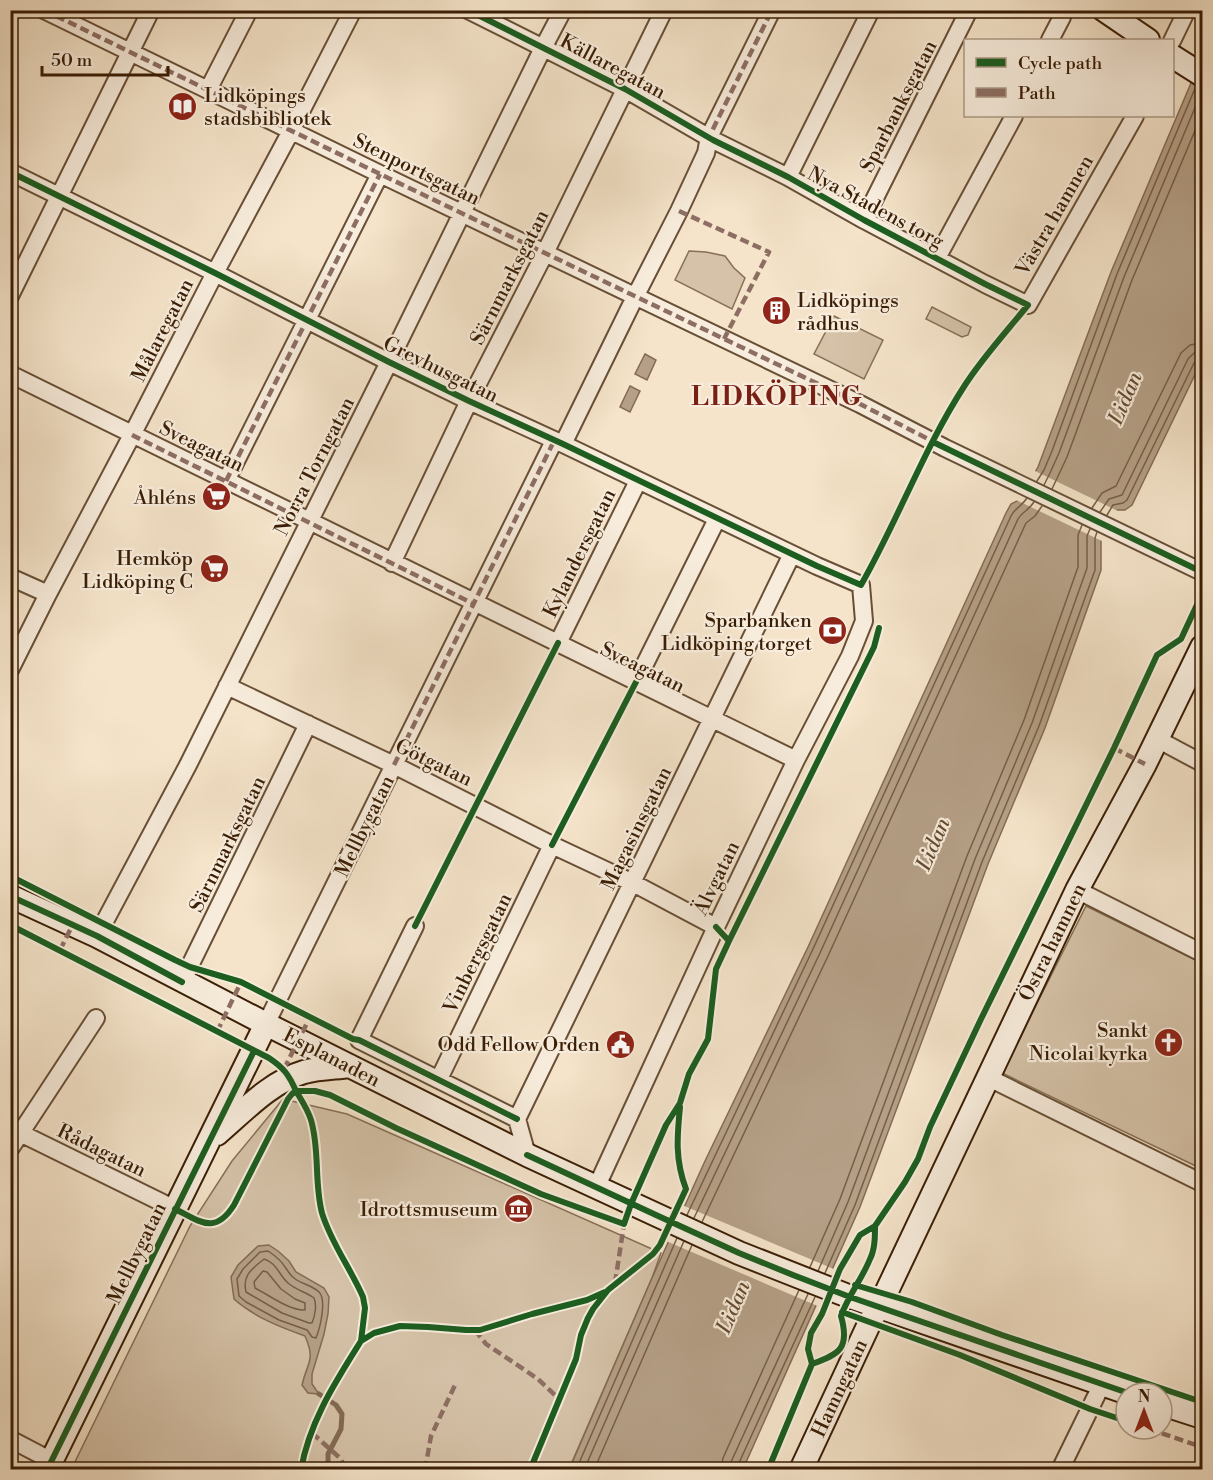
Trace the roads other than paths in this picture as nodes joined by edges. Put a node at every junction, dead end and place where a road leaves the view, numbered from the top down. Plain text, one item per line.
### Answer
1 (44, 10) edge
2 (151, 10) edge
3 (249, 10) edge
4 (353, 10) edge
5 (468, 10) edge
6 (563, 10) edge
7 (664, 10) edge
8 (772, 10) edge
9 (871, 10) edge
10 (969, 10) edge
11 (1104, 10) edge
12 (1187, 10) edge
13 (1062, 16) dead end
14 (1050, 39) edge
15 (1147, 39) edge
16 (1174, 39) edge
17 (543, 48) junction
18 (130, 51) junction
19 (1174, 57) edge
20 (1198, 72) edge
21 (625, 89) junction
22 (208, 90) junction
23 (1013, 117) edge
24 (1134, 117) edge
25 (291, 131) junction
26 (709, 138) junction
27 (10, 172) edge
28 (380, 174) junction
29 (788, 177) junction
30 (59, 197) junction
31 (462, 213) junction
32 (864, 220) junction
33 (545, 253) junction
34 (937, 258) junction
35 (215, 273) junction
36 (10, 296) edge
37 (639, 299) junction
38 (1028, 305) joint
39 (306, 319) junction
40 (389, 362) junction
41 (10, 374) edge
42 (469, 401) junction
43 (132, 435) junction
44 (558, 443) junction
45 (225, 481) junction
46 (638, 481) junction
47 (717, 519) junction
48 (309, 522) junction
49 (792, 554) junction
50 (392, 563) junction
51 (1203, 572) edge
52 (10, 577) edge
53 (861, 585) joint
54 (48, 594) junction
55 (474, 604) junction
56 (558, 643) junction
57 (1202, 652) edge
58 (10, 670) edge
59 (636, 682) junction
60 (227, 686) junction
61 (712, 719) junction
62 (308, 724) junction
63 (1157, 739) junction
64 (796, 760) junction
65 (1203, 763) edge
66 (394, 765) junction
67 (552, 845) junction
68 (633, 883) junction
69 (1077, 890) junction
70 (10, 896) edge
71 (415, 926) dead end
72 (716, 927) junction
73 (97, 936) junction
74 (1203, 953) edge
75 (182, 981) junction
76 (96, 1018) dead end
77 (266, 1024) junction
78 (350, 1066) junction
79 (987, 1077) junction
80 (439, 1079) junction
81 (517, 1119) junction
82 (15, 1131) edge
83 (209, 1141) junction
84 (10, 1149) edge
85 (527, 1155) junction
86 (1203, 1183) edge
87 (596, 1188) junction
88 (175, 1209) junction
89 (878, 1307) junction
90 (1102, 1384) junction
91 (1114, 1388) edge
92 (1174, 1408) edge
93 (1203, 1418) edge
94 (10, 1439) edge
95 (50, 1465) edge
96 (801, 1470) edge
97 (1060, 1470) edge

1 - 18 street, Stenportsgatan
2 - 18 street
3 - 22 street
4 - 25 street, Målaregatan
5 - 17 street, Källaregatan
6 - 17 street, Norra Torngatan
7 - 21 street, Särnmarksgatan
8 - 26 street, Mellbygatan
9 - 29 street
10 - 32 street, Sparbanksgatan
11 - 15 main road
12 - 16 street
13 - 14 street
17 - 21 street, Källaregatan
17 - 31 street, Norra Torngatan
18 - 22 street, Stenportsgatan
18 - 30 street
19 - 20 main road
21 - 26 street, Källaregatan
21 - 33 street, Särnmarksgatan
22 - 25 street, Stenportsgatan
23 - 34 street
24 - 38 street, Västra hamnen
25 - 28 street, Stenportsgatan
25 - 35 street, Målaregatan
26 - 29 street, Nya Stadens torg
26 - 37 street, Mellbygatan
27 - 30 street, Grevhusgatan
28 - 31 street, Stenportsgatan
28 - 39 street
29 - 32 street, Nya Stadens torg
30 - 35 street, Grevhusgatan
30 - 36 street
31 - 33 street, Stenportsgatan
31 - 40 street, Norra Torngatan
32 - 34 street, Nya Stadens torg
33 - 37 street, Stenportsgatan
33 - 42 street, Särnmarksgatan
34 - 38 street, Nya Stadens torg
35 - 39 street, Grevhusgatan
35 - 43 street, Målaregatan
37 - 44 street, Mellbygatan
37 - 51 street, Stenportsgatan
39 - 40 street, Grevhusgatan
39 - 45 street
40 - 42 street, Grevhusgatan
40 - 48 street, Norra Torngatan
41 - 43 street, Sveagatan
42 - 44 street, Grevhusgatan
42 - 50 street, Särnmarksgatan
43 - 45 street, Sveagatan
43 - 54 street, Målaregatan
44 - 46 street, Grevhusgatan
44 - 55 street, Mellbygatan
45 - 48 street, Sveagatan
46 - 47 street, Grevhusgatan
46 - 56 street, Kylandersgatan
47 - 49 street, Grevhusgatan
47 - 59 street
48 - 50 street, Sveagatan
48 - 60 street, Norra Torngatan
49 - 53 street, Grevhusgatan
49 - 61 street, Magasinsgatan
50 - 55 street, Sveagatan
52 - 54 street
53 - 64 street, Älvgatan
54 - 58 street, Målaregatan
55 - 56 street, Sveagatan
55 - 66 street, Mellbygatan
56 - 59 street, Sveagatan
57 - 63 main road, Östra hamnen
59 - 61 street, Sveagatan
60 - 62 street, Götgatan
60 - 73 street, Norra Torngatan
61 - 64 street, Sveagatan
61 - 68 street, Magasinsgatan
62 - 66 street, Götgatan
62 - 75 street, Särnmarksgatan
63 - 65 street
63 - 69 main road, Östra hamnen
64 - 72 street, Älvgatan
66 - 67 street, Götgatan
66 - 77 street, Mellbygatan
67 - 68 street, Götgatan
67 - 80 street, Vinbergsgatan
68 - 72 street, Götgatan
68 - 81 street, Magasinsgatan
69 - 74 street
69 - 79 main road, Östra hamnen
70 - 73 main road, Esplanaden
71 - 80 street
72 - 87 street, Älvgatan
73 - 75 main road, Esplanaden
75 - 77 main road, Esplanaden
76 - 82 street
77 - 78 main road, Esplanaden
77 - 83 main road, Mellbygatan
78 - 83 main road
78 - 85 main road, Esplanaden
79 - 86 street
79 - 89 main road, Östra hamnen
80 - 81 street
81 - 85 street
82 - 84 street
82 - 88 street, Rådagatan
83 - 88 main road, Mellbygatan
85 - 87 main road, Esplanaden
87 - 89 main road, Esplanaden
88 - 95 main road, Mellbygatan
89 - 90 main road, Esplanaden
89 - 96 main road, Hamngatan
90 - 91 main road, Esplanaden
90 - 97 street
92 - 93 main road
94 - 95 street

